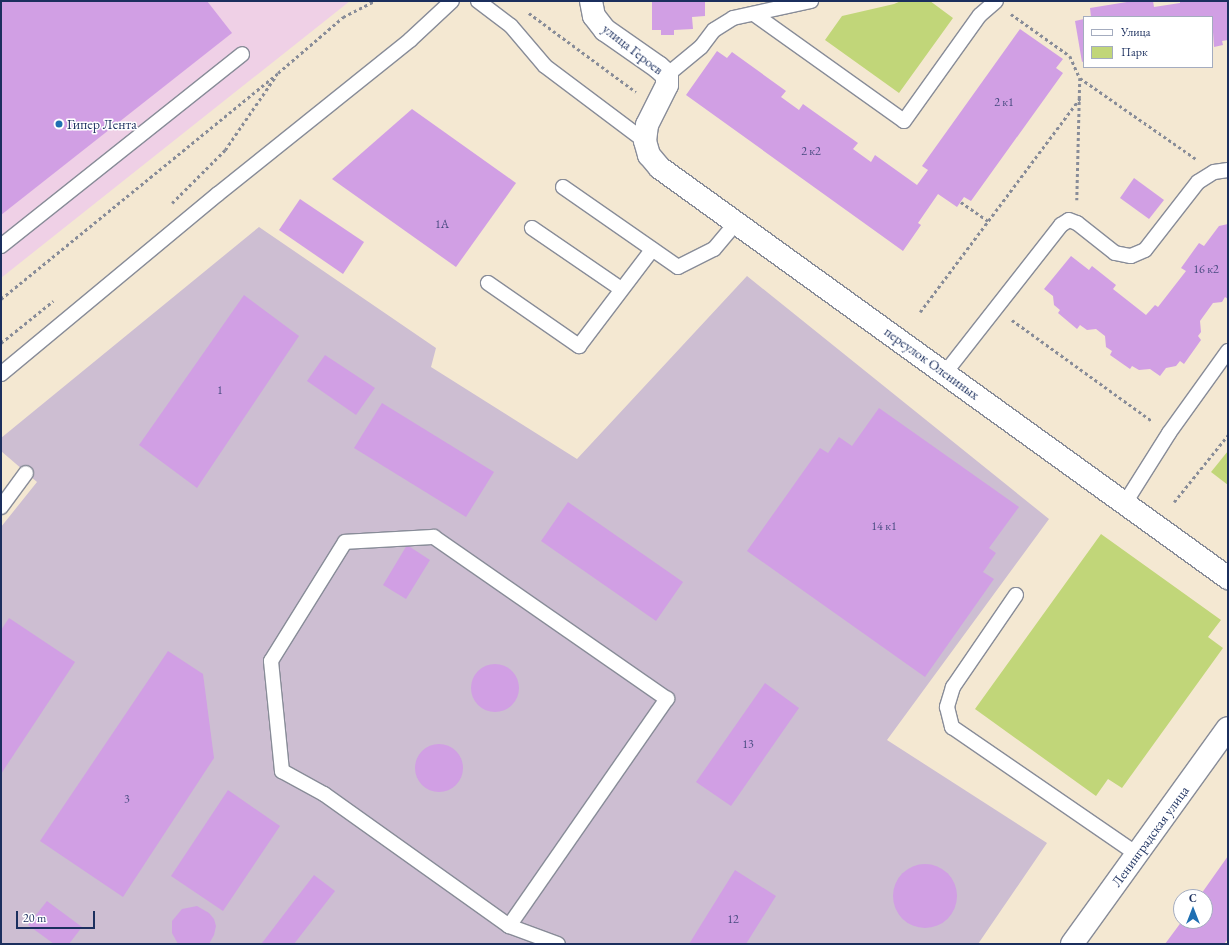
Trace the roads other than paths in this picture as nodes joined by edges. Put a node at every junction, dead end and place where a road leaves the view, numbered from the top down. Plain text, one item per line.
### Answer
1 (452, 1) edge
2 (478, 1) edge
3 (591, 1) edge
4 (810, 1) edge
5 (996, 1) edge
6 (754, 14) junction
7 (242, 54) dead end
8 (667, 75) junction
9 (646, 141) junction
10 (1221, 171) edge
11 (563, 187) dead end
12 (736, 222) junction
13 (532, 228) dead end
14 (1, 246) edge
15 (652, 250) junction
16 (488, 283) dead end
17 (621, 289) junction
18 (1228, 351) edge
19 (945, 372) junction
20 (1, 374) edge
21 (26, 473) dead end
22 (1125, 503) junction
23 (1, 507) edge
24 (1228, 578) edge
25 (1016, 595) dead end
26 (1228, 728) edge
27 (1137, 854) junction
28 (509, 926) junction
29 (558, 944) edge
30 (1072, 944) edge

1 - 20 lane
2 - 9 lane
3 - 8 street, улица Героев
4 - 6 lane
5 - 6 lane
6 - 8 lane
7 - 14 lane
8 - 9 street, улица Героев
9 - 12 street, переулок Олениных
10 - 19 lane
11 - 15 lane
12 - 15 lane
12 - 19 street, переулок Олениных
13 - 17 lane
15 - 17 lane
16 - 17 lane
18 - 22 lane
19 - 22 street, переулок Олениных
21 - 23 lane
22 - 24 street, переулок Олениных
25 - 27 lane
26 - 27 street, Ленинградская улица
27 - 30 street, Ленинградская улица
28 - 28 lane
28 - 29 lane

